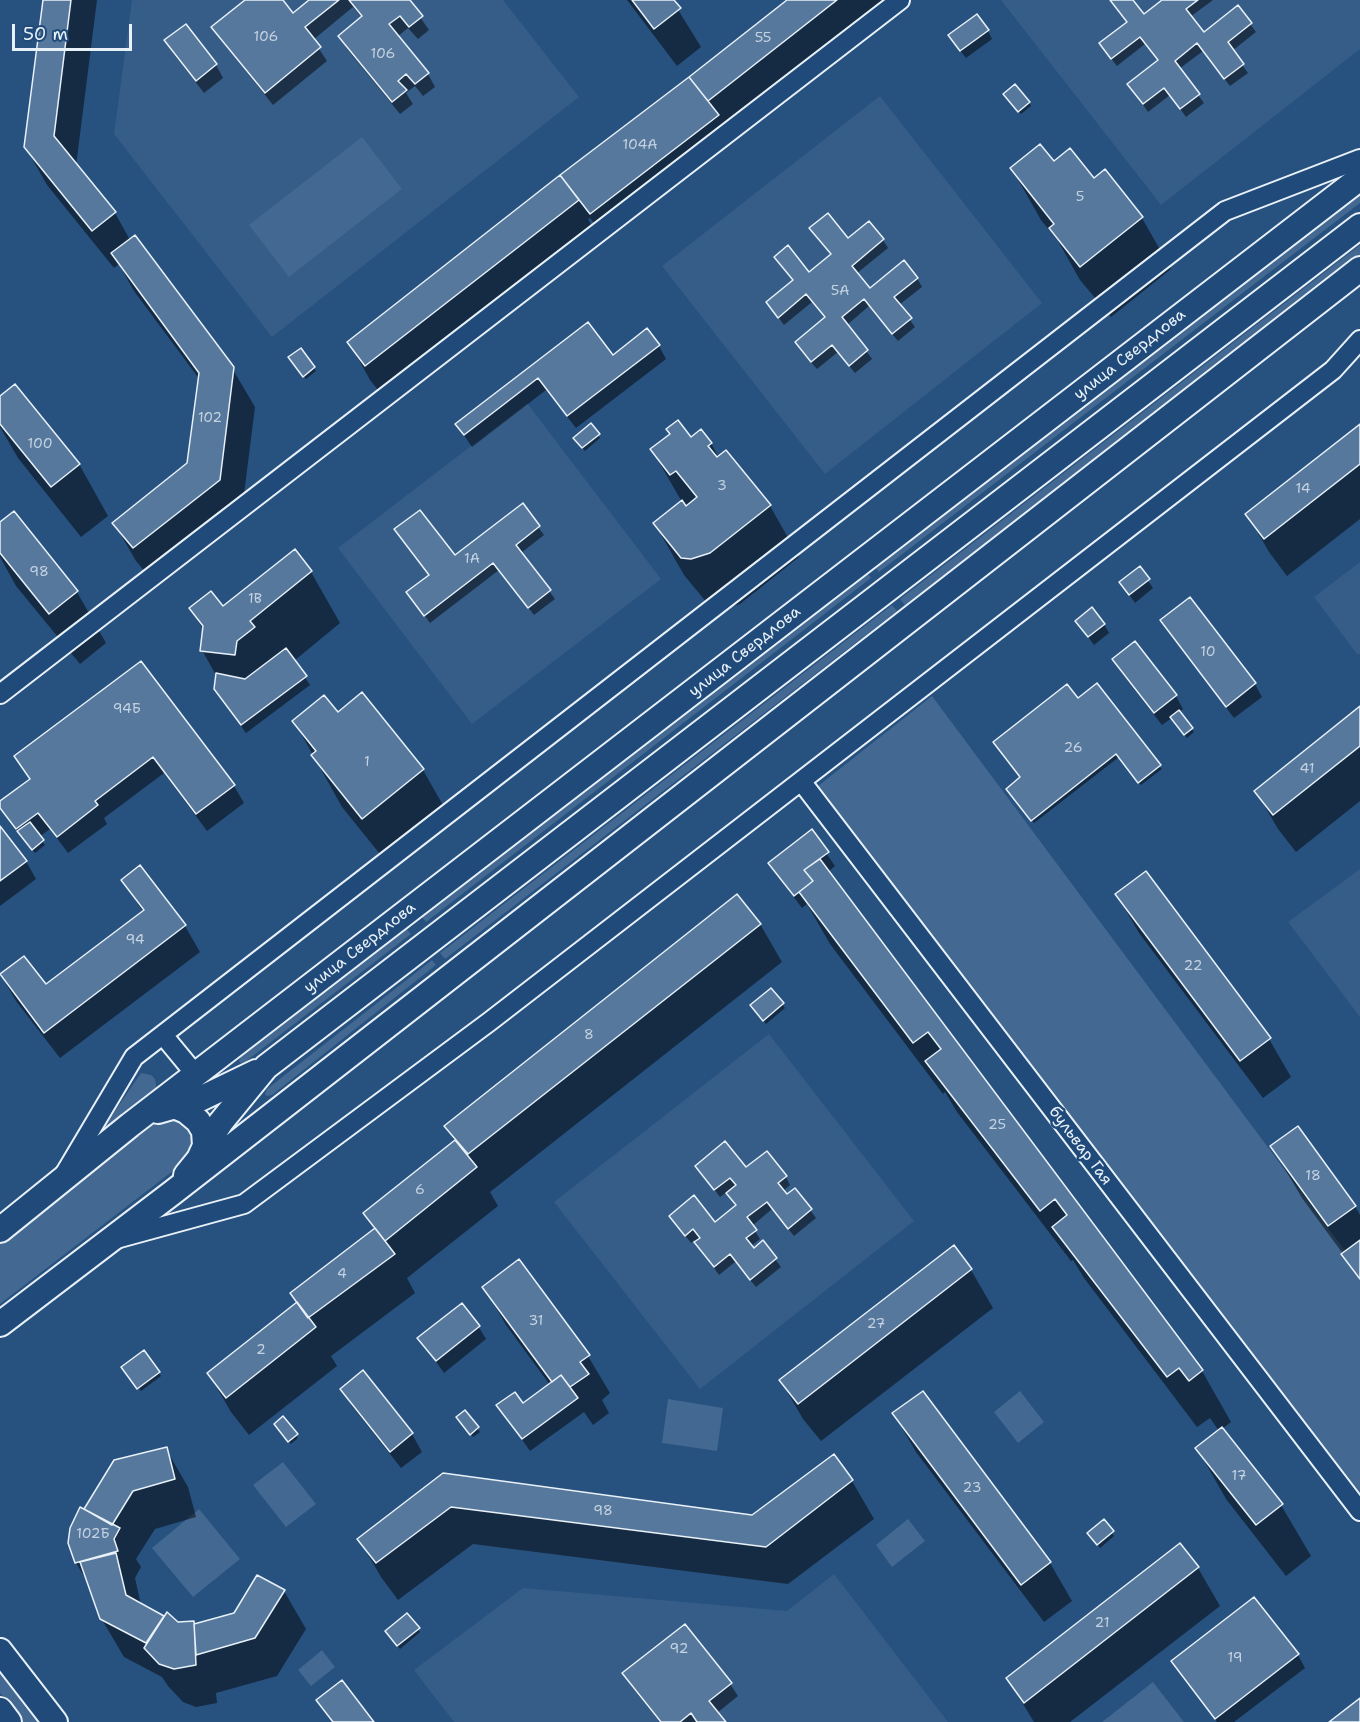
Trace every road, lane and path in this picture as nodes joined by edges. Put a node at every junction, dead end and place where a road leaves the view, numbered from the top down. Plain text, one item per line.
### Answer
1 (900, 0) edge
2 (1360, 159) edge
3 (1360, 178) edge
4 (1360, 226) edge
5 (1360, 269) edge
6 (1360, 340) edge
7 (0, 694) edge
8 (801, 781) junction
9 (163, 1035) junction
10 (266, 1067) junction
11 (196, 1076) junction
12 (174, 1106) junction
13 (130, 1125) junction
14 (205, 1146) junction
15 (58, 1185) junction
16 (172, 1193) junction
17 (0, 1230) edge
18 (109, 1241) junction
19 (0, 1324) edge
20 (1360, 1511) edge
21 (0, 1651) edge
22 (0, 1710) edge
23 (9, 1722) edge
24 (55, 1722) edge

1 - 7 street
2 - 9 street
3 - 11 main road, улица Свердлова
4 - 10 main road, улица Свердлова
5 - 16 main road, улица Свердлова
6 - 8 street
8 - 18 street
8 - 20 street, бульвар Гая
9 - 11 street
9 - 15 street
10 - 12 main road, улица Свердлова
10 - 14 main road, улица Свердлова
11 - 13 main road, улица Свердлова
12 - 13 main road, улица Свердлова
12 - 14 main road
13 - 15 main road, улица Свердлова
14 - 16 main road, улица Свердлова
15 - 17 main road, улица Свердлова
16 - 18 main road, улица Свердлова
18 - 19 main road, улица Свердлова
21 - 24 main road
22 - 23 main road

